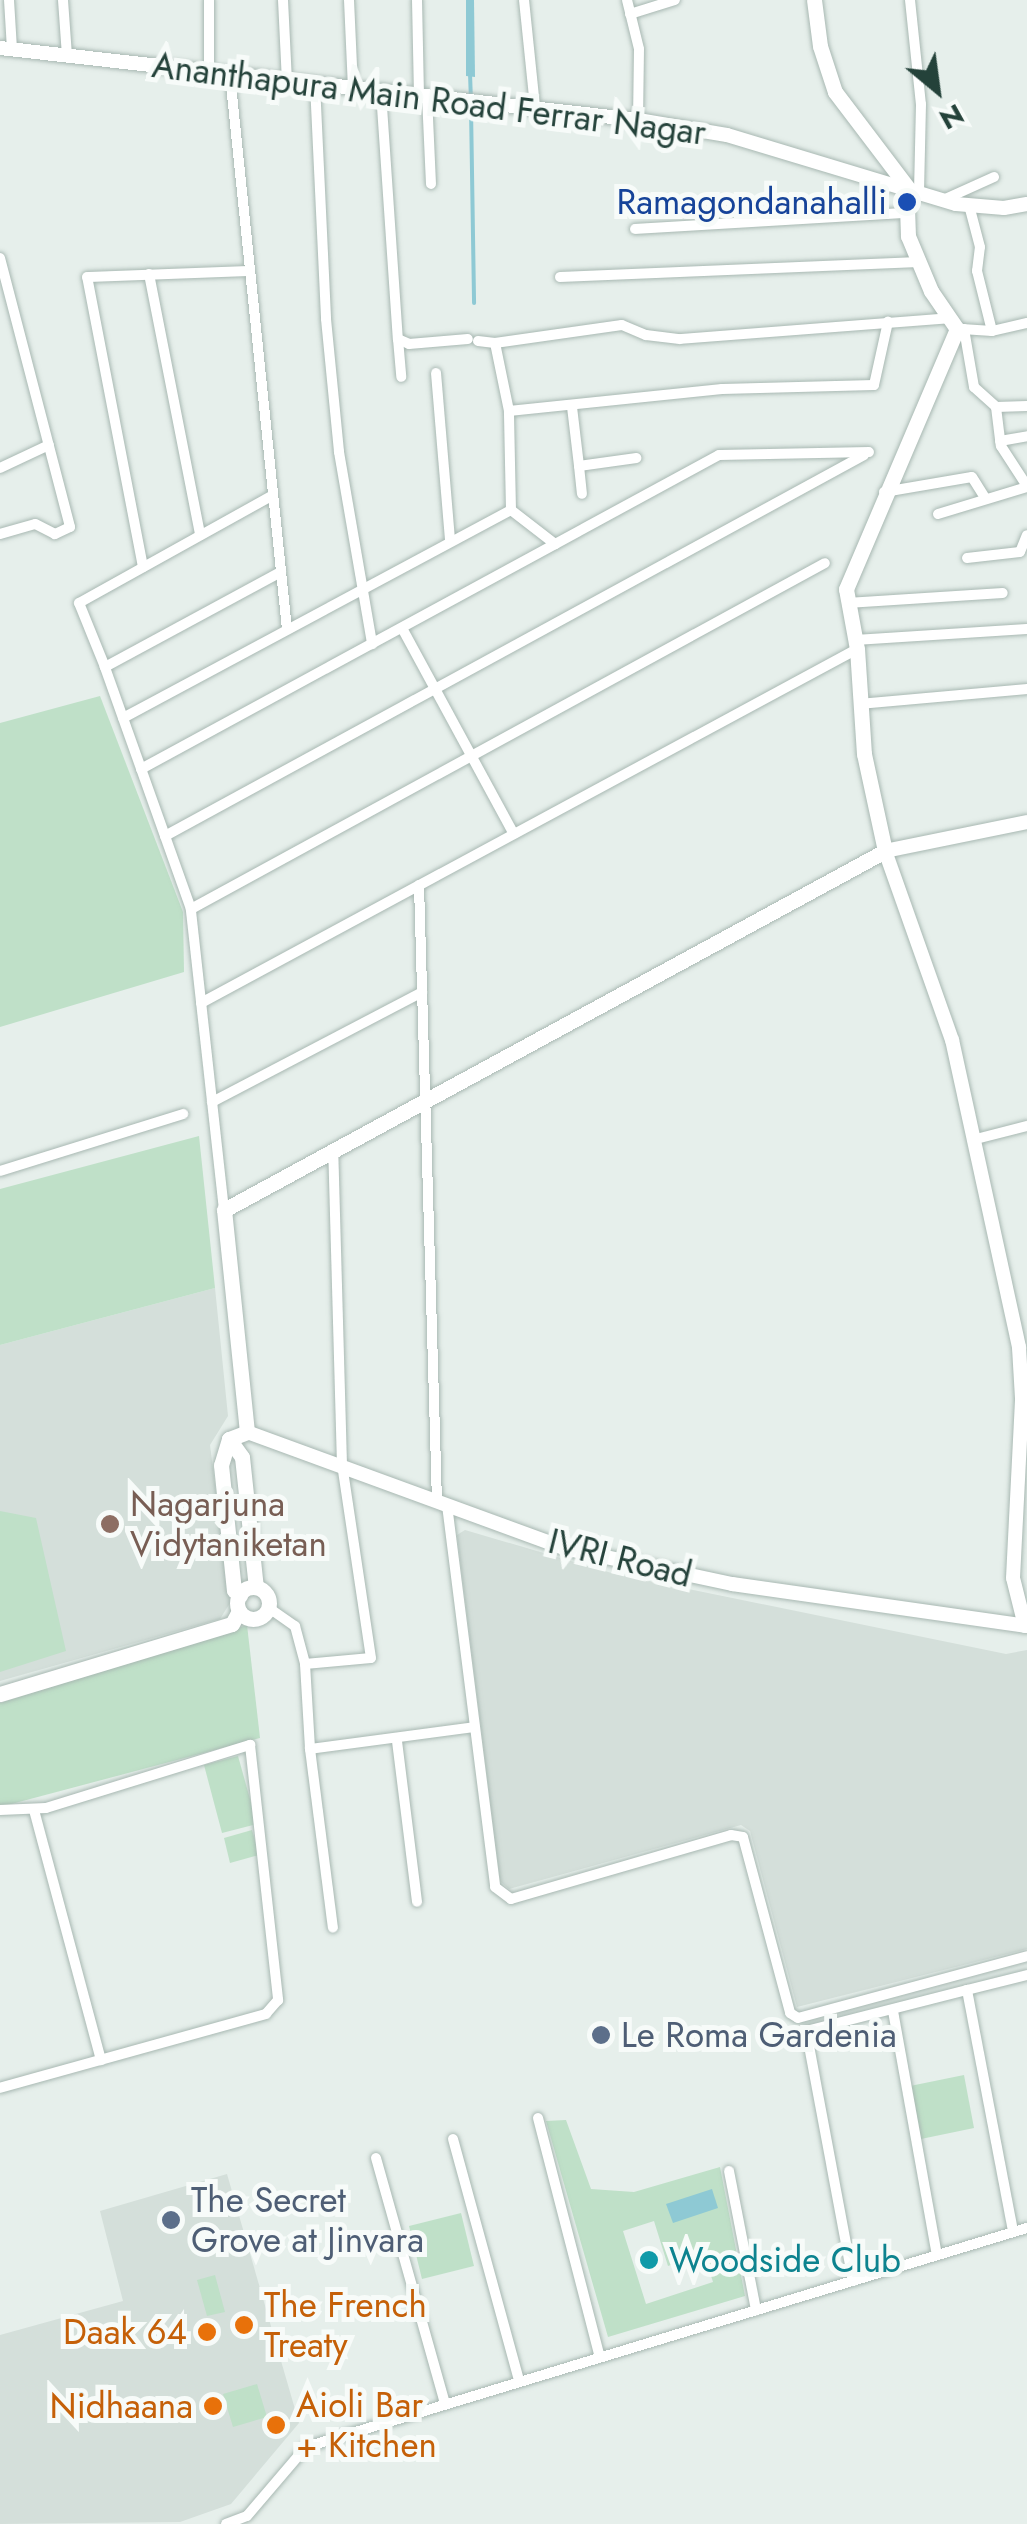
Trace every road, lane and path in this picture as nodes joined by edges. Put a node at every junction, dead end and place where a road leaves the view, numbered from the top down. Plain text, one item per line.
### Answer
1 (9, 0) edge
2 (64, 0) edge
3 (209, 0) edge
4 (283, 0) edge
5 (350, 0) edge
6 (417, 0) edge
7 (524, 0) edge
8 (627, 0) edge
9 (675, 0) edge
10 (814, 0) edge
11 (910, 0) edge
12 (630, 14) junction
13 (6, 48) edge
14 (67, 56) junction
15 (209, 73) junction
16 (230, 75) junction
17 (287, 81) junction
18 (315, 84) junction
19 (353, 89) junction
20 (381, 92) junction
21 (423, 95) junction
22 (535, 106) junction
23 (638, 120) junction
24 (994, 177) dead end
25 (431, 184) dead end
26 (915, 193) junction
27 (943, 200) junction
28 (1027, 204) edge
29 (970, 205) junction
30 (908, 213) junction
31 (635, 229) dead end
32 (0, 258) edge
33 (919, 262) junction
34 (250, 272) junction
35 (149, 274) junction
36 (560, 278) dead end
37 (888, 322) junction
38 (1027, 323) edge
39 (957, 325) junction
40 (992, 330) junction
41 (398, 338) junction
42 (495, 343) junction
43 (436, 373) dead end
44 (401, 377) dead end
45 (1027, 406) edge
46 (572, 407) junction
47 (996, 407) junction
48 (509, 411) junction
49 (1027, 436) edge
50 (1000, 441) junction
51 (49, 445) junction
52 (636, 458) dead end
53 (579, 466) junction
54 (0, 468) edge
55 (1027, 487) edge
56 (884, 492) junction
57 (582, 494) dead end
58 (273, 495) junction
59 (985, 498) junction
60 (511, 510) junction
61 (938, 514) dead end
62 (0, 534) edge
63 (200, 535) junction
64 (1027, 536) edge
65 (450, 542) junction
66 (555, 544) junction
67 (967, 558) dead end
68 (825, 564) dead end
69 (144, 567) junction
70 (281, 572) junction
71 (362, 589) junction
72 (1004, 593) dead end
73 (847, 603) junction
74 (402, 628) junction
75 (1027, 629) edge
76 (287, 630) junction
77 (372, 644) junction
78 (856, 644) junction
79 (105, 667) junction
80 (1027, 689) edge
81 (436, 690) junction
82 (858, 704) junction
83 (123, 718) junction
84 (472, 758) junction
85 (141, 769) junction
86 (1027, 822) edge
87 (514, 834) junction
88 (165, 836) junction
89 (885, 851) junction
90 (419, 885) junction
91 (191, 909) junction
92 (422, 992) junction
93 (201, 1004) junction
94 (212, 1102) junction
95 (425, 1102) junction
96 (183, 1114) dead end
97 (1027, 1126) edge
98 (976, 1139) junction
99 (333, 1151) junction
100 (0, 1171) edge
101 (224, 1210) junction
102 (248, 1432) junction
103 (229, 1439) junction
104 (342, 1465) junction
105 (1018, 1468) junction
106 (1027, 1490) edge
107 (442, 1503) junction
108 (1021, 1527) edge
109 (256, 1587) junction
110 (239, 1603) junction
111 (269, 1608) junction
112 (1026, 1626) edge
113 (306, 1664) junction
114 (0, 1694) edge
115 (475, 1728) junction
116 (398, 1741) junction
117 (310, 1749) junction
118 (0, 1810) edge
119 (34, 1810) junction
120 (417, 1902) dead end
121 (333, 1928) dead end
122 (1027, 1956) edge
123 (1027, 1975) edge
124 (967, 1990) junction
125 (894, 2011) junction
126 (102, 2060) junction
127 (0, 2088) edge
128 (538, 2118) dead end
129 (454, 2140) dead end
130 (376, 2158) dead end
131 (728, 2171) dead end
132 (1027, 2228) edge
133 (1012, 2232) junction
134 (937, 2255) junction
135 (853, 2281) junction
136 (756, 2310) junction
137 (600, 2357) junction
138 (519, 2381) junction
139 (445, 2403) junction
140 (226, 2524) edge

1 - 13 street
2 - 14 street
3 - 15 street
4 - 17 street
5 - 19 street
6 - 21 street
7 - 22 street
8 - 12 street
9 - 12 street
10 - 26 main road
11 - 26 street
12 - 23 street
13 - 14 street, Ananthapura Main Road Ferrar Nagar
14 - 15 street, Ananthapura Main Road Ferrar Nagar
15 - 16 street, Ananthapura Main Road Ferrar Nagar
16 - 17 street, Ananthapura Main Road Ferrar Nagar
16 - 34 street
17 - 18 street, Ananthapura Main Road Ferrar Nagar
18 - 19 street, Ananthapura Main Road Ferrar Nagar
18 - 71 street
19 - 20 street, Ananthapura Main Road Ferrar Nagar
20 - 21 street, Ananthapura Main Road Ferrar Nagar
20 - 41 street
21 - 22 street, Ananthapura Main Road Ferrar Nagar
21 - 25 street
22 - 23 street, Ananthapura Main Road Ferrar Nagar
23 - 26 street, Ananthapura Main Road Ferrar Nagar
24 - 27 street
26 - 27 street, Ananthapura Main Road Ferrar Nagar
26 - 30 main road
27 - 29 street, Ananthapura Main Road Ferrar Nagar
28 - 29 street, Ananthapura Main Road Ferrar Nagar
29 - 40 street
30 - 31 street
30 - 33 main road
32 - 51 street
33 - 36 street
33 - 39 main road
34 - 35 street
34 - 58 street
35 - 63 street
35 - 69 street
37 - 39 street
37 - 42 street
37 - 46 street
38 - 40 street
39 - 40 street
39 - 47 street
39 - 56 main road
41 - 42 street
41 - 44 street
42 - 48 street
43 - 65 street
45 - 47 street
46 - 48 street
46 - 53 street
47 - 50 street
48 - 60 street
49 - 50 street
50 - 55 street
51 - 54 street
51 - 62 street
52 - 53 street
53 - 57 street
55 - 59 street
56 - 59 street
56 - 73 main road
58 - 63 street
58 - 70 street
59 - 61 street
60 - 65 street
60 - 66 street
63 - 69 street
64 - 67 street
65 - 71 street
66 - 74 street
66 - 81 street
68 - 84 street
69 - 79 street
70 - 76 street
70 - 79 street
71 - 76 street
71 - 77 street
72 - 73 street
73 - 78 main road
74 - 77 street
74 - 81 street
75 - 78 street
76 - 83 street
77 - 85 street
78 - 82 main road
78 - 87 street
79 - 83 street
80 - 82 street
81 - 84 street
81 - 88 street
82 - 89 main road
83 - 85 street
84 - 87 street
84 - 91 street
85 - 88 street
86 - 89 street
87 - 90 street
88 - 91 street
89 - 95 main road
89 - 98 street
90 - 92 street
90 - 93 street
91 - 93 street
92 - 94 street
92 - 95 street
93 - 94 street
94 - 101 street
95 - 99 main road
95 - 107 street
96 - 100 street
97 - 98 street
98 - 105 street
99 - 101 main road
99 - 104 street
101 - 102 main road
102 - 103 main road
102 - 104 street, IVRI Road
103 - 109 main road
103 - 110 main road
104 - 107 street, IVRI Road
104 - 113 street
105 - 106 street
105 - 108 street
107 - 112 street, IVRI Road
107 - 115 street
108 - 112 street
109 - 110 main road
109 - 111 main road
110 - 111 main road
110 - 114 main road
111 - 113 street
113 - 117 street
115 - 116 street
115 - 122 street
116 - 117 street
116 - 120 street
117 - 121 street
118 - 119 street
119 - 126 street
119 - 126 street
123 - 124 street
124 - 125 street
124 - 133 street
125 - 134 street
125 - 135 street
126 - 127 street
128 - 137 street
129 - 138 street
130 - 139 street
131 - 136 street
132 - 133 street
133 - 134 street
134 - 135 street
135 - 136 street
136 - 137 street
137 - 138 street
138 - 139 street
139 - 140 street

